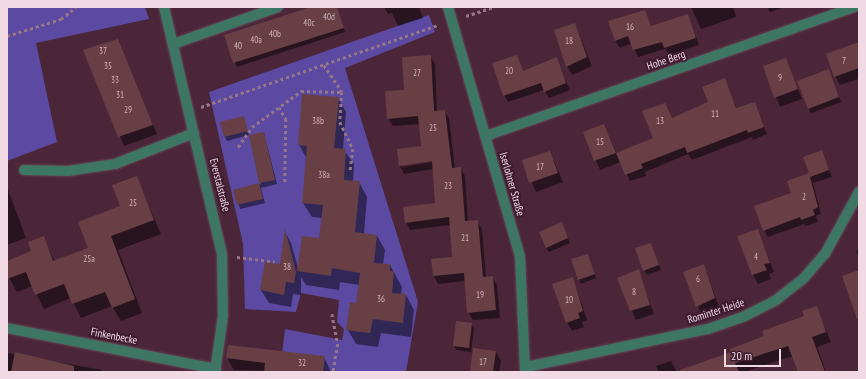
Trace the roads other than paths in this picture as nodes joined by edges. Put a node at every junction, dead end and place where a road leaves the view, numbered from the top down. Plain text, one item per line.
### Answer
1 (164, 7) edge
2 (278, 7) edge
3 (448, 7) edge
4 (855, 7) edge
5 (173, 44) junction
6 (194, 133) junction
7 (486, 136) junction
8 (24, 170) dead end
9 (859, 192) edge
10 (7, 328) edge
11 (526, 369) edge
12 (215, 370) edge

1 - 5 street, Everstalstraße
2 - 5 street
3 - 7 street, Iserlohner Straße
4 - 7 street, Hohe Berg
5 - 6 street, Everstalstraße
6 - 8 street
6 - 12 street, Everstalstraße
7 - 11 street, Iserlohner Straße
9 - 11 street, Rominter Heide
10 - 12 street, Finkenbecke

